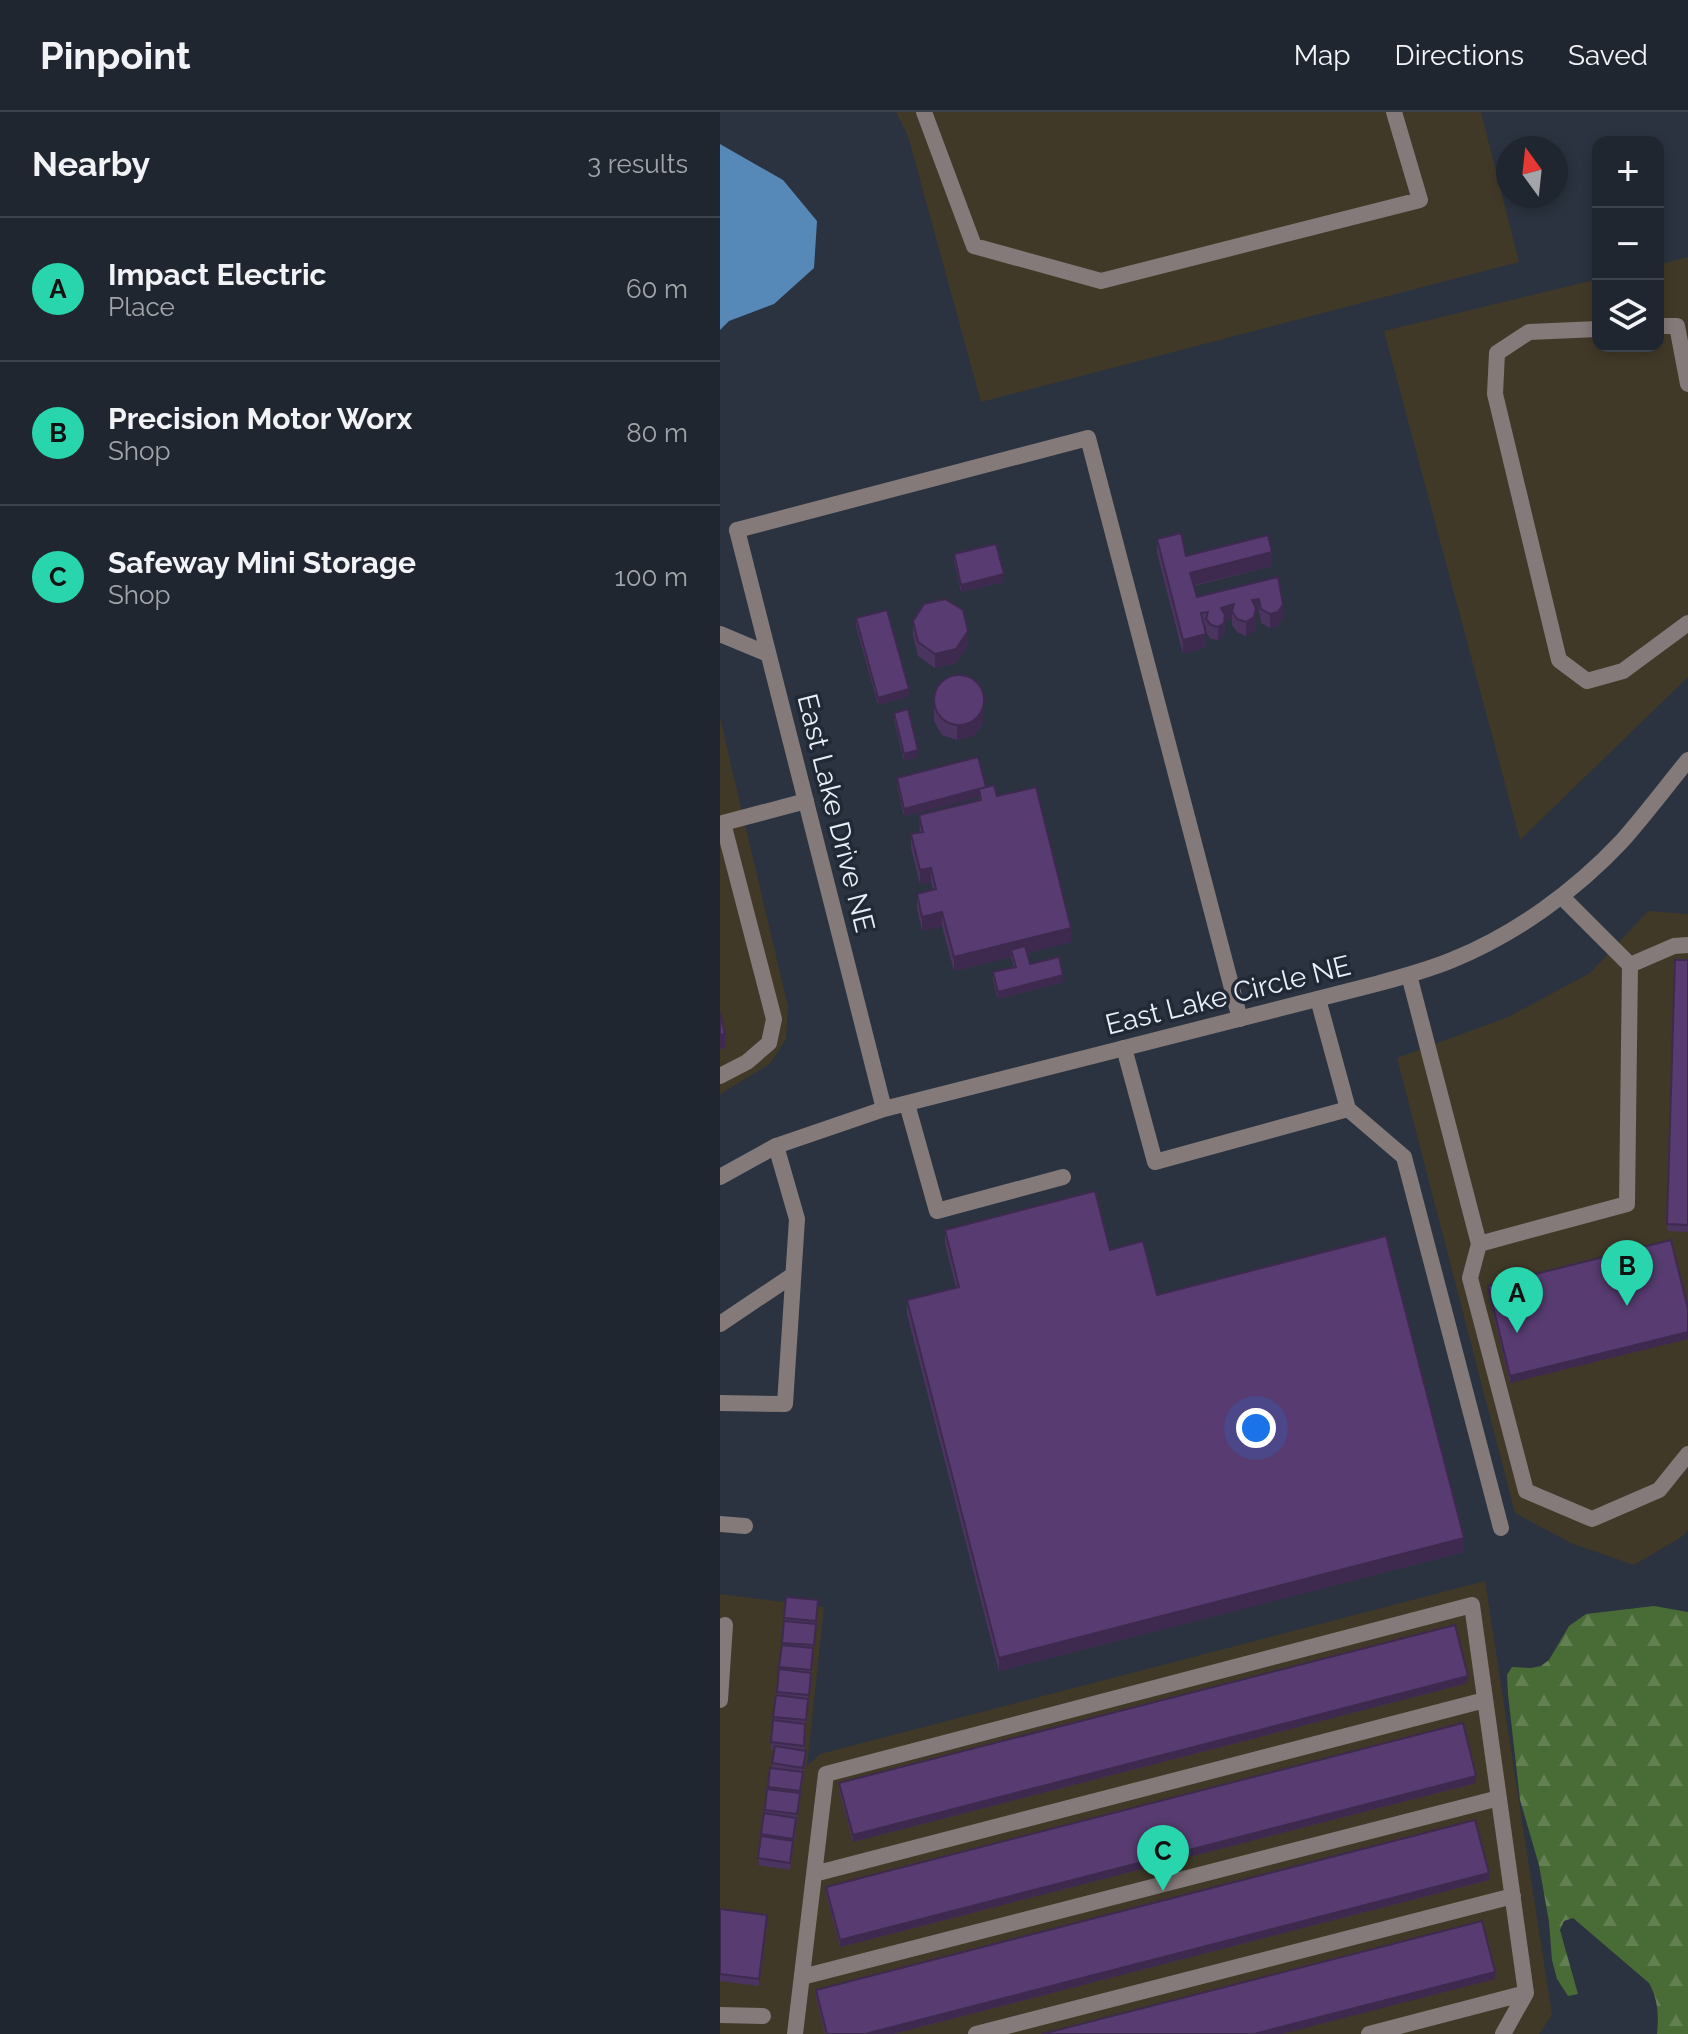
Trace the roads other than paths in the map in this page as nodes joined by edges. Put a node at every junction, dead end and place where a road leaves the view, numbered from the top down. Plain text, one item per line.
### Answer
1 (924, 112) edge
2 (1394, 112) edge
3 (1683, 325) edge
4 (1592, 329) edge
5 (1688, 384) edge
6 (1688, 623) edge
7 (720, 634) edge
8 (768, 654) junction
9 (1688, 760) edge
10 (806, 801) junction
11 (1562, 897) junction
12 (1688, 945) edge
13 (1630, 965) junction
14 (1409, 975) junction
15 (1318, 999) junction
16 (1240, 1019) junction
17 (1124, 1048) junction
18 (720, 1076) edge
19 (907, 1104) junction
20 (884, 1109) junction
21 (1348, 1109) junction
22 (776, 1146) junction
23 (720, 1177) edge
24 (1063, 1177) dead end
25 (1479, 1244) junction
26 (793, 1275) junction
27 (720, 1324) edge
28 (720, 1403) edge
29 (1688, 1454) edge
30 (720, 1524) edge
31 (745, 1526) dead end
32 (1501, 1528) dead end
33 (725, 1625) dead end
34 (720, 1700) edge
35 (1485, 1700) junction
36 (1499, 1798) junction
37 (814, 1874) junction
38 (1513, 1896) junction
39 (802, 1977) junction
40 (1526, 1993) junction
41 (720, 2015) edge
42 (763, 2016) dead end
43 (795, 2034) edge
44 (976, 2034) edge
45 (1369, 2034) edge
46 (1503, 2034) edge

1 - 2 street
3 - 5 street
4 - 6 street
7 - 8 street
8 - 10 street, East Lake Drive NE
8 - 16 street, East Lake Drive NE
9 - 11 street, East Lake Circle NE
10 - 18 street
10 - 20 street, East Lake Drive NE
11 - 13 street
11 - 14 street, East Lake Circle NE
12 - 13 street
13 - 25 street
14 - 15 street, East Lake Circle NE
14 - 25 street
15 - 16 street, East Lake Circle NE
15 - 21 street
16 - 17 street, East Lake Circle NE
17 - 19 street, East Lake Circle NE
17 - 21 street
19 - 20 street, East Lake Circle NE
19 - 24 street
20 - 22 street, East Lake Circle NE
21 - 32 street
22 - 23 street, East Lake Circle NE
22 - 26 street
25 - 29 street
26 - 27 street
26 - 28 street
30 - 31 street
33 - 34 street
35 - 36 street
35 - 37 street
35 - 37 street
36 - 38 street
36 - 39 street
37 - 39 street
38 - 40 street
38 - 44 street
39 - 43 street
40 - 45 street
40 - 46 street
41 - 42 street

